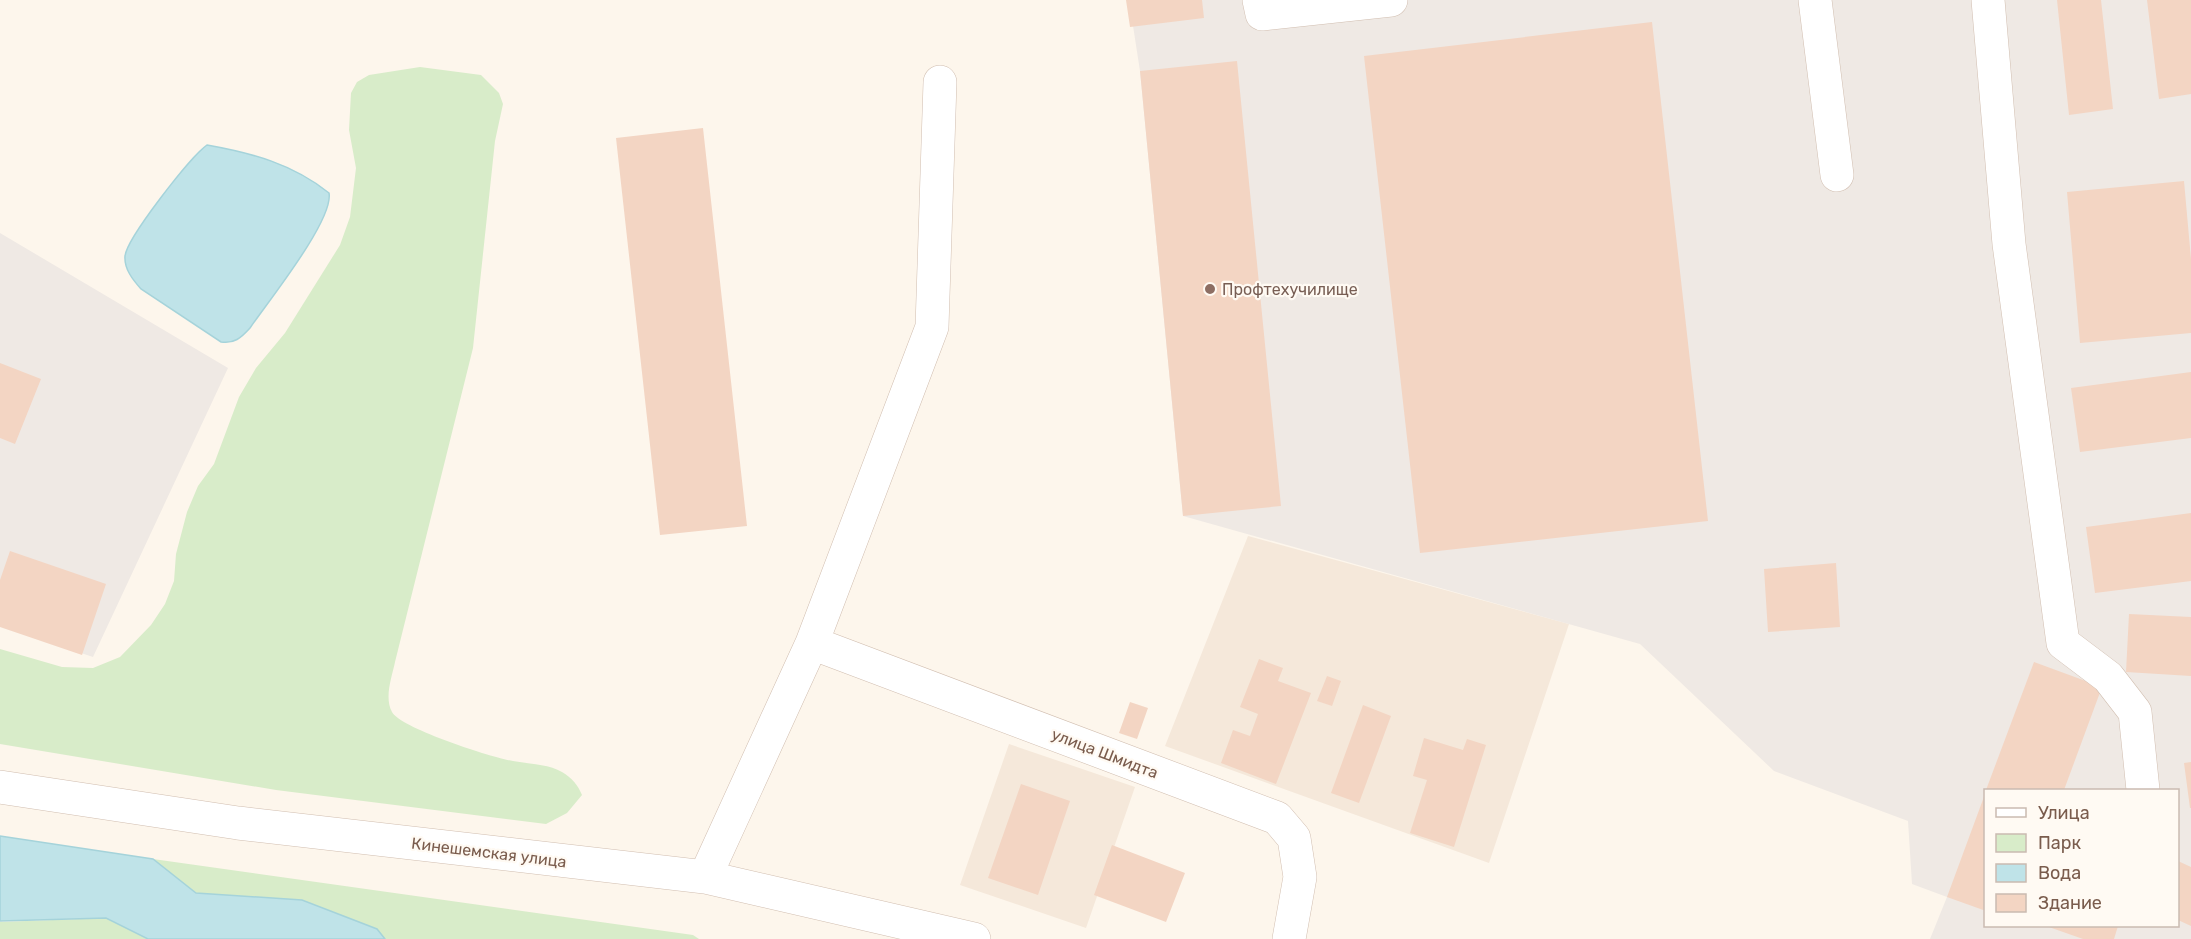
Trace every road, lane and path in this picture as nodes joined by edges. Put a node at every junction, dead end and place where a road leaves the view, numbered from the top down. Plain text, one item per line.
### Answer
1 (1259, 0) edge
2 (1391, 0) edge
3 (1815, 0) edge
4 (1988, 0) edge
5 (940, 82) dead end
6 (1837, 175) dead end
7 (812, 643) junction
8 (0, 787) edge
9 (2143, 789) edge
10 (705, 877) junction
11 (974, 939) edge
12 (1288, 939) edge

1 - 2 street
3 - 6 street
4 - 9 street
5 - 7 street
7 - 10 street
7 - 12 street, улица Шмидта
8 - 10 street, Кинешемская улица
10 - 11 street, Кинешемская улица

